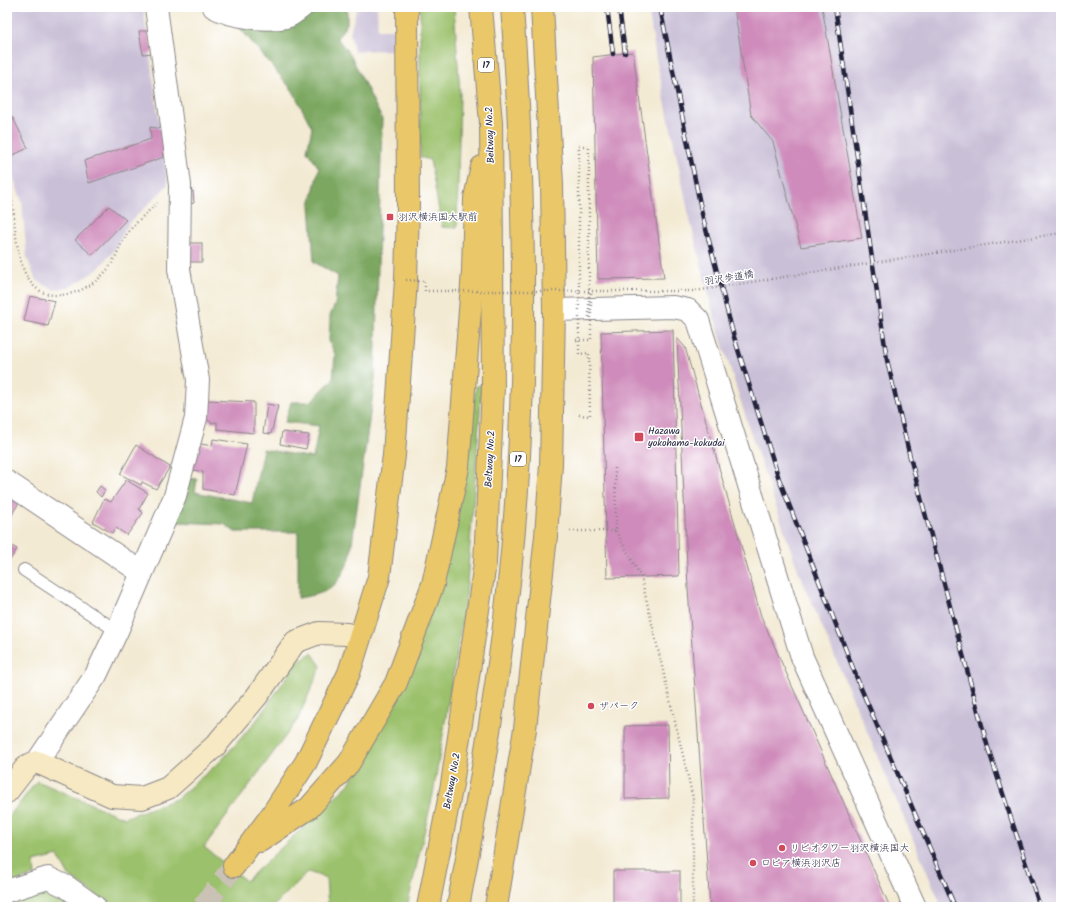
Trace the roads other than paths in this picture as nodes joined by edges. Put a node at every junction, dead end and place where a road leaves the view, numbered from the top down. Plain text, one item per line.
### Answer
1 (156, 7) edge
2 (214, 7) edge
3 (302, 7) edge
4 (407, 7) edge
5 (481, 7) edge
6 (512, 7) edge
7 (542, 7) edge
8 (491, 123) junction
9 (554, 310) junction
10 (7, 482) edge
11 (24, 570) dead end
12 (141, 572) junction
13 (117, 631) junction
14 (359, 638) junction
15 (37, 762) junction
16 (12, 785) edge
17 (7, 891) edge
18 (96, 907) edge
19 (428, 907) edge
20 (458, 907) edge
21 (496, 907) edge
22 (915, 907) edge

1 - 12 street
2 - 3 street
4 - 14 main road
5 - 8 main road, Beltway No.2 / 17
6 - 20 main road, 17
7 - 9 main road
8 - 14 main road
8 - 19 main road, Beltway No.2 / 17
9 - 21 main road
9 - 22 street
10 - 12 street
11 - 13 lane
12 - 13 street
13 - 15 street
14 - 15 street
15 - 16 street
17 - 18 street

